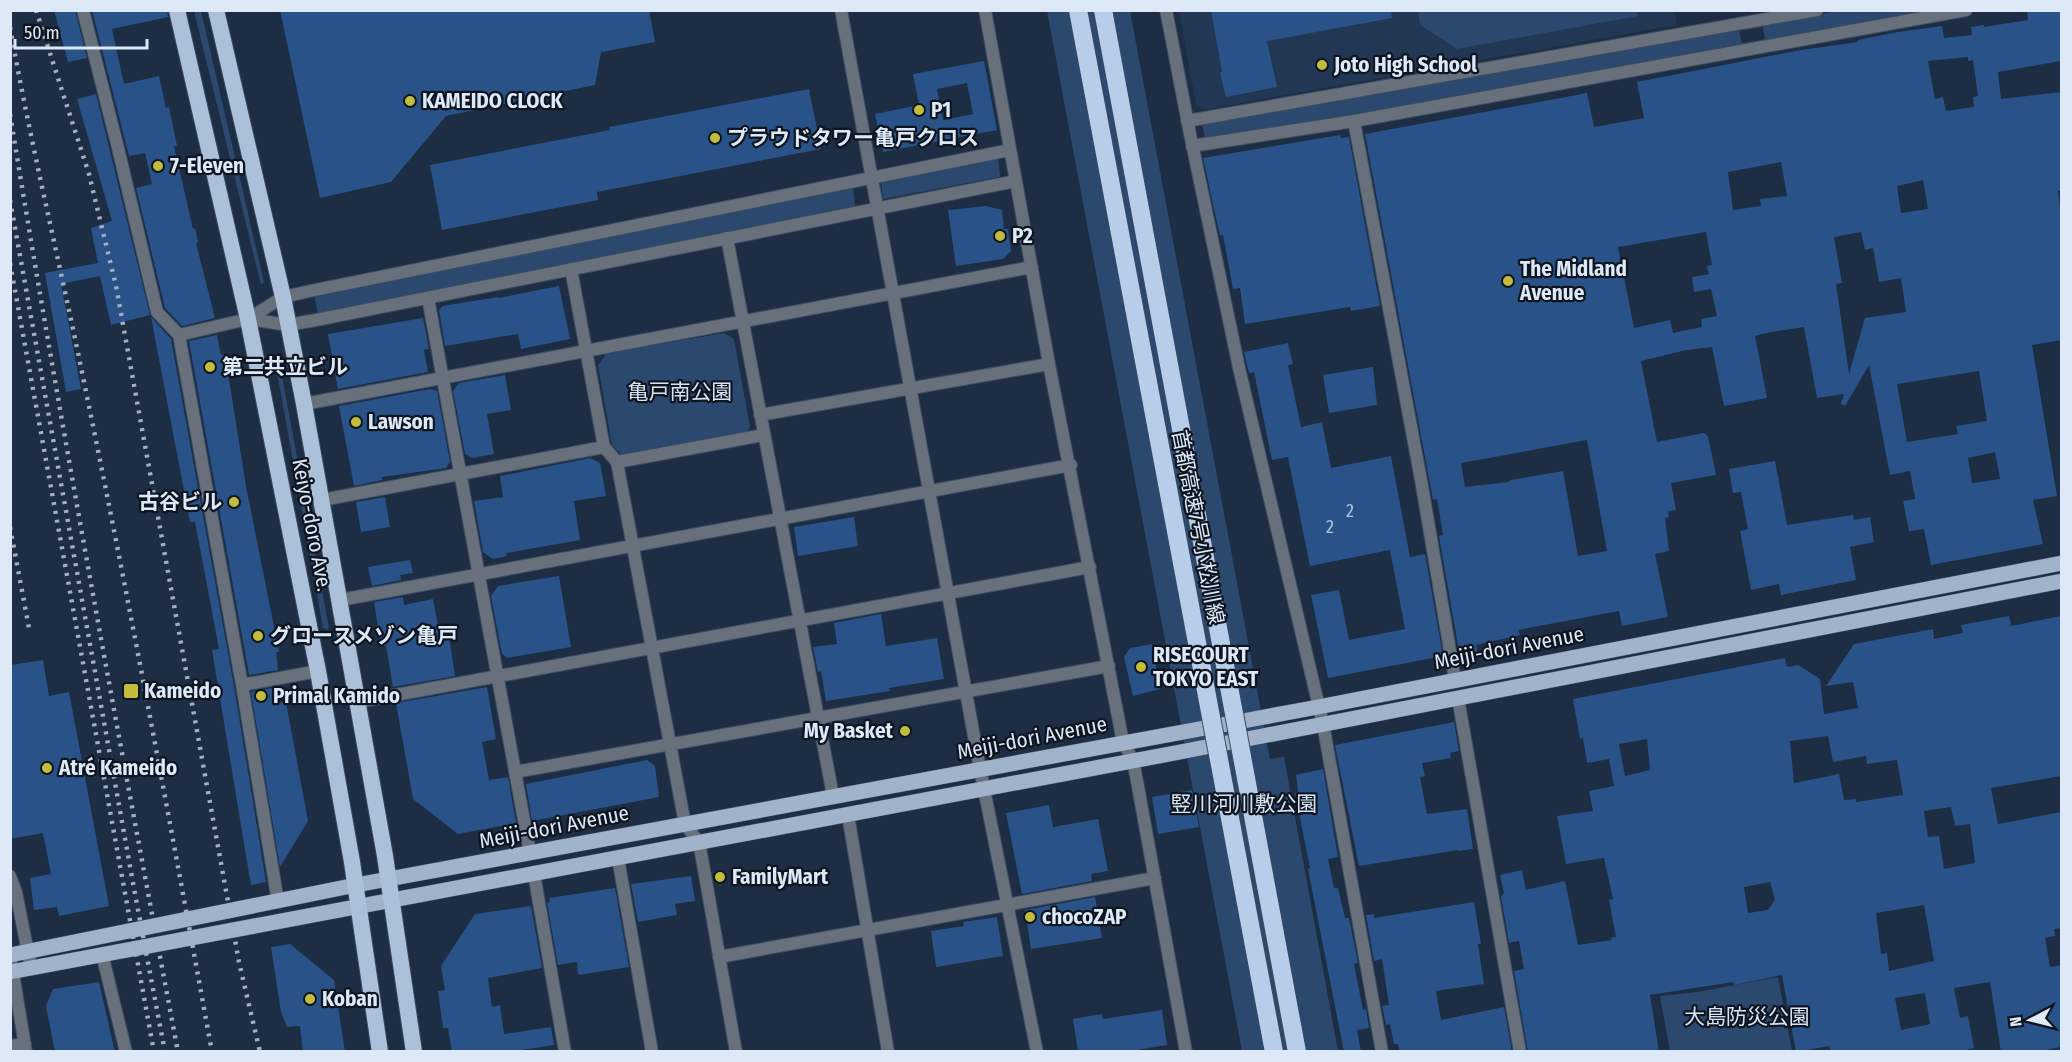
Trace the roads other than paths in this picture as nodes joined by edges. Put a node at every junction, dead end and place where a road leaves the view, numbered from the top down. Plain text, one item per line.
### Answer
1 (83, 10) edge
2 (177, 10) edge
3 (216, 10) edge
4 (841, 10) edge
5 (985, 10) edge
6 (1078, 10) edge
7 (1103, 10) edge
8 (1166, 10) edge
9 (1817, 10) edge
10 (1966, 10) edge
11 (1187, 121) junction
12 (1354, 121) junction
13 (1192, 146) junction
14 (1010, 150) junction
15 (872, 178) junction
16 (1016, 181) junction
17 (877, 208) junction
18 (727, 238) junction
19 (1032, 267) junction
20 (571, 269) junction
21 (893, 293) junction
22 (282, 297) junction
23 (428, 298) junction
24 (248, 319) junction
25 (742, 322) junction
26 (288, 325) junction
27 (179, 335) junction
28 (588, 350) junction
29 (1049, 364) junction
30 (442, 378) junction
31 (910, 389) junction
32 (304, 404) junction
33 (760, 415) junction
34 (764, 435) junction
35 (604, 447) junction
36 (617, 462) junction
37 (1071, 465) junction
38 (460, 474) junction
39 (929, 491) junction
40 (322, 500) junction
41 (780, 519) junction
42 (633, 546) junction
43 (2061, 563) edge
44 (1090, 567) junction
45 (479, 575) junction
46 (2061, 581) edge
47 (948, 593) junction
48 (340, 600) junction
49 (800, 621) junction
50 (652, 648) junction
51 (1109, 666) junction
52 (318, 671) junction
53 (497, 676) junction
54 (1455, 680) junction
55 (242, 685) junction
56 (966, 692) junction
57 (1458, 698) junction
58 (358, 702) junction
59 (1318, 707) junction
60 (818, 718) junction
61 (1323, 724) junction
62 (1123, 742) junction
63 (670, 744) junction
64 (1133, 761) junction
65 (980, 769) junction
66 (515, 772) junction
67 (984, 789) junction
68 (833, 796) junction
69 (848, 815) junction
70 (685, 824) junction
71 (699, 843) junction
72 (530, 853) junction
73 (618, 858) junction
74 (534, 874) junction
75 (10, 876) edge
76 (1155, 878) junction
77 (389, 879) junction
78 (356, 885) junction
79 (13, 893) edge
80 (393, 901) junction
81 (278, 902) junction
82 (1007, 905) junction
83 (359, 907) junction
84 (867, 930) junction
85 (27, 952) junction
86 (102, 954) junction
87 (10, 955) edge
88 (719, 957) junction
89 (31, 968) junction
90 (12, 972) edge
91 (15, 1007) edge
92 (10, 1046) edge
93 (25, 1048) edge
94 (126, 1052) edge
95 (380, 1052) edge
96 (414, 1052) edge
97 (565, 1052) edge
98 (652, 1052) edge
99 (736, 1052) edge
100 (888, 1052) edge
101 (1037, 1052) edge
102 (1186, 1052) edge
103 (1274, 1052) edge
104 (1297, 1052) edge
105 (1382, 1052) edge
106 (1520, 1052) edge

1 - 27 street
2 - 24 highway, Keiyo-doro Ave.
3 - 22 highway, Keiyo-doro Ave.
4 - 15 street
5 - 14 street
6 - 103 highway, 首都高速7号小松川線, bridge
7 - 104 highway, 首都高速7号小松川線, bridge
8 - 11 street
9 - 11 street
10 - 12 street
11 - 13 street
12 - 13 street
12 - 54 street
13 - 59 street
14 - 15 street
14 - 16 street
15 - 17 street
15 - 22 street
16 - 17 street
16 - 19 street
17 - 18 street
17 - 21 street
18 - 20 street
18 - 25 street
19 - 21 street
19 - 29 street
20 - 23 street
20 - 28 street
21 - 25 street
21 - 31 street
22 - 24 street
22 - 26 highway, Keiyo-doro Ave.
23 - 26 street
23 - 30 street
24 - 26 street
24 - 27 street
24 - 52 highway, Keiyo-doro Ave.
25 - 28 street
25 - 33 street
26 - 32 highway, Keiyo-doro Ave.
27 - 55 street
28 - 30 street
28 - 35 street
29 - 31 street
29 - 37 street
30 - 32 street
30 - 38 street
31 - 33 street
31 - 39 street
32 - 40 highway, Keiyo-doro Ave.
33 - 34 street
34 - 36 street
34 - 41 street
35 - 36 street
35 - 38 street
36 - 42 street
37 - 39 street
37 - 44 street
38 - 40 street
38 - 45 street
39 - 41 street
39 - 47 street
40 - 48 highway, Keiyo-doro Ave.
41 - 42 street
41 - 49 street
42 - 45 street
42 - 50 street
43 - 54 main road, Meiji-dori Avenue
44 - 47 street
44 - 51 street
45 - 48 street
45 - 53 street
46 - 57 main road, Meiji-dori Avenue
47 - 49 street
47 - 56 street
48 - 58 highway, Keiyo-doro Ave.
49 - 50 street
49 - 60 street
50 - 53 street
50 - 63 street
51 - 56 street
51 - 62 street
52 - 55 street
52 - 78 highway, Keiyo-doro Ave.
53 - 58 street
53 - 66 street
54 - 59 main road, Meiji-dori Avenue
55 - 81 street
56 - 60 street
56 - 65 street
57 - 61 main road, Meiji-dori Avenue
57 - 106 street
58 - 77 highway, Keiyo-doro Ave.
59 - 61 street
59 - 62 main road, Meiji-dori Avenue, bridge
60 - 63 street
60 - 68 street
61 - 64 main road, Meiji-dori Avenue, bridge
61 - 105 street
62 - 64 street
62 - 65 main road, Meiji-dori Avenue
63 - 66 street
63 - 70 street
64 - 67 main road, Meiji-dori Avenue
64 - 76 street
65 - 67 street
65 - 68 main road, Meiji-dori Avenue
66 - 72 street
67 - 69 main road, Meiji-dori Avenue
67 - 82 street
68 - 70 main road, Meiji-dori Avenue
69 - 71 main road, Meiji-dori Avenue
69 - 84 street
70 - 71 street
70 - 72 main road, Meiji-dori Avenue
71 - 73 main road, Meiji-dori Avenue
71 - 88 street
72 - 77 main road, Meiji-dori Avenue
73 - 74 main road, Meiji-dori Avenue
73 - 98 street
74 - 80 main road, Meiji-dori Avenue
74 - 97 street
75 - 79 street
76 - 82 street
76 - 102 street
77 - 78 main road, Meiji-dori Avenue
77 - 80 highway, Keiyo-doro Ave.
78 - 81 main road, Meiji-dori Avenue
78 - 83 highway, Keiyo-doro Ave.
79 - 85 street
80 - 83 main road, Meiji-dori Avenue
80 - 96 highway, Keiyo-doro Ave.
81 - 85 main road, Meiji-dori Avenue
82 - 84 street
82 - 101 street
83 - 86 main road, Meiji-dori Avenue
83 - 95 highway, Keiyo-doro Ave.
84 - 88 street
84 - 100 street
85 - 87 main road, Meiji-dori Avenue
85 - 89 street
86 - 89 main road, Meiji-dori Avenue
86 - 94 street
87 - 90 street
88 - 99 street
89 - 90 main road, Meiji-dori Avenue
90 - 91 street
91 - 93 street
92 - 93 street

